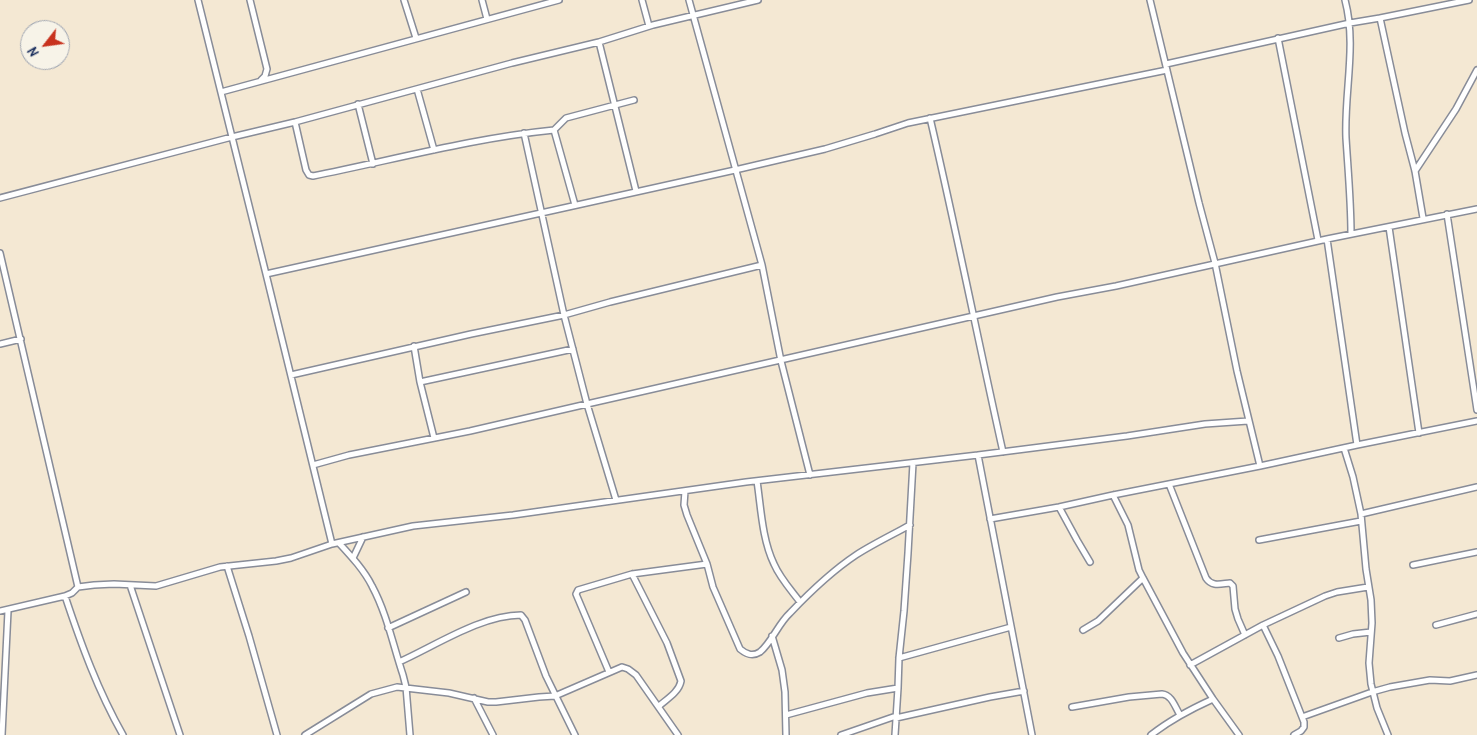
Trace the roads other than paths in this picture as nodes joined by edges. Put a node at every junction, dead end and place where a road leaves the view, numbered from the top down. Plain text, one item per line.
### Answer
1 (198, 0) edge
2 (404, 0) edge
3 (482, 0) edge
4 (558, 0) edge
5 (642, 0) edge
6 (689, 0) edge
7 (758, 0) edge
8 (1150, 0) edge
9 (1345, 0) edge
10 (1469, 0) edge
11 (250, 1) edge
12 (693, 16) junction
13 (1380, 18) junction
14 (487, 19) junction
15 (1350, 23) junction
16 (649, 26) junction
17 (416, 38) junction
18 (1278, 38) junction
19 (599, 42) junction
20 (1167, 67) junction
21 (267, 69) junction
22 (1477, 70) edge
23 (281, 76) junction
24 (260, 82) junction
25 (417, 89) junction
26 (221, 92) junction
27 (634, 100) dead end
28 (358, 104) junction
29 (614, 104) junction
30 (930, 118) junction
31 (295, 122) junction
32 (554, 130) junction
33 (524, 133) junction
34 (232, 137) junction
35 (434, 150) junction
36 (373, 164) junction
37 (735, 170) junction
38 (1415, 171) junction
39 (636, 191) junction
40 (0, 198) edge
41 (575, 205) junction
42 (1477, 209) edge
43 (541, 213) junction
44 (1447, 214) junction
45 (1423, 218) junction
46 (1389, 227) junction
47 (1351, 234) junction
48 (1327, 239) junction
49 (1318, 240) junction
50 (0, 253) edge
51 (1215, 264) junction
52 (762, 265) junction
53 (266, 274) junction
54 (564, 315) junction
55 (972, 316) junction
56 (21, 339) junction
57 (0, 344) edge
58 (414, 346) junction
59 (572, 348) junction
60 (781, 361) junction
61 (291, 375) junction
62 (420, 382) junction
63 (587, 404) junction
64 (1477, 410) edge
65 (1248, 421) junction
66 (1477, 421) edge
67 (1419, 433) junction
68 (434, 438) junction
69 (1357, 445) junction
70 (1344, 448) junction
71 (1002, 452) junction
72 (978, 455) junction
73 (913, 463) junction
74 (312, 465) junction
75 (1260, 466) junction
76 (810, 475) junction
77 (757, 481) junction
78 (1169, 484) junction
79 (1477, 487) edge
80 (685, 491) junction
81 (1113, 495) junction
82 (616, 500) junction
83 (1059, 507) junction
84 (1361, 514) junction
85 (990, 519) junction
86 (1361, 521) junction
87 (910, 525) junction
88 (363, 537) junction
89 (1259, 540) dead end
90 (339, 543) junction
91 (332, 544) junction
92 (1477, 552) edge
93 (354, 558) junction
94 (1090, 562) dead end
95 (707, 564) junction
96 (1413, 565) dead end
97 (227, 566) junction
98 (632, 574) junction
99 (1143, 578) junction
100 (130, 585) junction
101 (78, 587) junction
102 (1368, 587) junction
103 (466, 592) dead end
104 (65, 596) junction
105 (800, 602) junction
106 (8, 610) junction
107 (0, 611) edge
108 (1477, 614) edge
109 (1263, 625) junction
110 (1436, 625) dead end
111 (1010, 627) junction
112 (388, 628) junction
113 (1083, 630) dead end
114 (1371, 632) junction
115 (1245, 635) junction
116 (772, 636) junction
117 (1339, 638) dead end
118 (898, 658) junction
119 (399, 662) junction
120 (1190, 665) junction
121 (609, 672) junction
122 (1477, 675) edge
123 (406, 687) junction
124 (898, 688) junction
125 (1024, 691) junction
126 (1372, 692) junction
127 (555, 696) junction
128 (474, 698) junction
129 (1213, 699) junction
130 (659, 706) junction
131 (1072, 707) dead end
132 (786, 715) junction
133 (1180, 715) junction
134 (896, 717) junction
135 (1302, 717) junction
136 (179, 734) edge
137 (2, 735) edge
138 (123, 735) edge
139 (276, 735) edge
140 (305, 735) edge
141 (410, 735) edge
142 (493, 735) edge
143 (575, 735) edge
144 (678, 735) edge
145 (786, 735) edge
146 (841, 735) edge
147 (894, 735) edge
148 (1032, 735) edge
149 (1151, 735) edge
150 (1239, 735) edge
151 (1294, 735) edge
152 (1388, 735) edge

1 - 26 street
2 - 17 street
3 - 14 street
4 - 14 street
5 - 16 street
6 - 12 street
7 - 12 street
8 - 20 street
9 - 15 street
10 - 13 street
11 - 21 street
12 - 16 street
12 - 37 street
13 - 15 street
13 - 38 street
14 - 17 street
15 - 18 street
15 - 47 street
16 - 19 street
17 - 23 street
18 - 20 street
18 - 49 street
19 - 25 street
19 - 29 street
20 - 30 street
20 - 51 street
21 - 23 street
21 - 24 street
22 - 38 street
23 - 24 street
24 - 26 street
25 - 28 street
25 - 35 street
26 - 34 street
27 - 29 street
28 - 31 street
28 - 36 street
29 - 32 street
29 - 39 street
30 - 37 street
30 - 55 street
31 - 34 street
31 - 36 street
32 - 33 street
32 - 41 street
33 - 35 street
33 - 43 street
34 - 40 street
34 - 53 street
35 - 36 street
37 - 39 street
37 - 52 street
38 - 45 street
39 - 41 street
41 - 43 street
42 - 44 street
43 - 53 street
43 - 54 street
44 - 45 street
44 - 64 street
45 - 46 street
46 - 47 street
46 - 67 street
47 - 48 street
48 - 49 street
48 - 69 street
49 - 51 street
50 - 56 street
51 - 55 street
51 - 65 street
52 - 54 street
52 - 60 street
53 - 61 street
54 - 58 street
54 - 59 street
55 - 60 street
55 - 71 street
56 - 57 street
56 - 101 street
58 - 61 street
58 - 62 street
59 - 62 street
59 - 63 street
60 - 63 street
60 - 76 street
61 - 74 street
62 - 68 street
63 - 68 street
63 - 82 street
65 - 71 street
65 - 75 street
66 - 67 street
67 - 69 street
68 - 74 street
69 - 70 street
70 - 75 street
70 - 84 street
71 - 72 street
72 - 73 street
72 - 85 street
73 - 76 street
73 - 87 street
74 - 91 street
75 - 78 street
76 - 77 street
77 - 80 street
77 - 105 street
78 - 81 street
78 - 115 street
79 - 84 street
80 - 82 street
80 - 95 street
81 - 83 street
81 - 99 street
82 - 88 street
83 - 85 street
83 - 94 street
84 - 86 street
85 - 111 street
86 - 89 street
86 - 102 street
87 - 105 street
87 - 118 street
88 - 90 street
88 - 93 street
90 - 91 street
90 - 93 street
91 - 97 street
92 - 96 street
93 - 112 street
95 - 98 street
95 - 116 street
97 - 100 street
97 - 139 street
98 - 121 street
98 - 130 street
99 - 113 street
99 - 120 street
100 - 101 street
100 - 136 street
101 - 104 street
102 - 109 street
102 - 114 street
103 - 112 street
104 - 106 street
104 - 138 street
105 - 116 street
106 - 107 street
106 - 137 street
108 - 110 street
109 - 115 street
109 - 135 street
111 - 118 street
111 - 125 street
112 - 119 street
114 - 117 street
114 - 126 street
115 - 120 street
116 - 132 street
118 - 124 street
119 - 123 street
119 - 127 street
120 - 129 street
121 - 127 street
121 - 130 street
122 - 126 street
123 - 128 street
123 - 140 street
123 - 141 street
124 - 132 street
124 - 134 street
125 - 134 street
125 - 148 street
126 - 135 street
126 - 152 street
127 - 128 street
127 - 143 street
128 - 142 street
129 - 133 street
129 - 150 street
130 - 144 street
131 - 133 street
132 - 145 street
133 - 149 street
134 - 146 street
134 - 147 street
135 - 151 street

